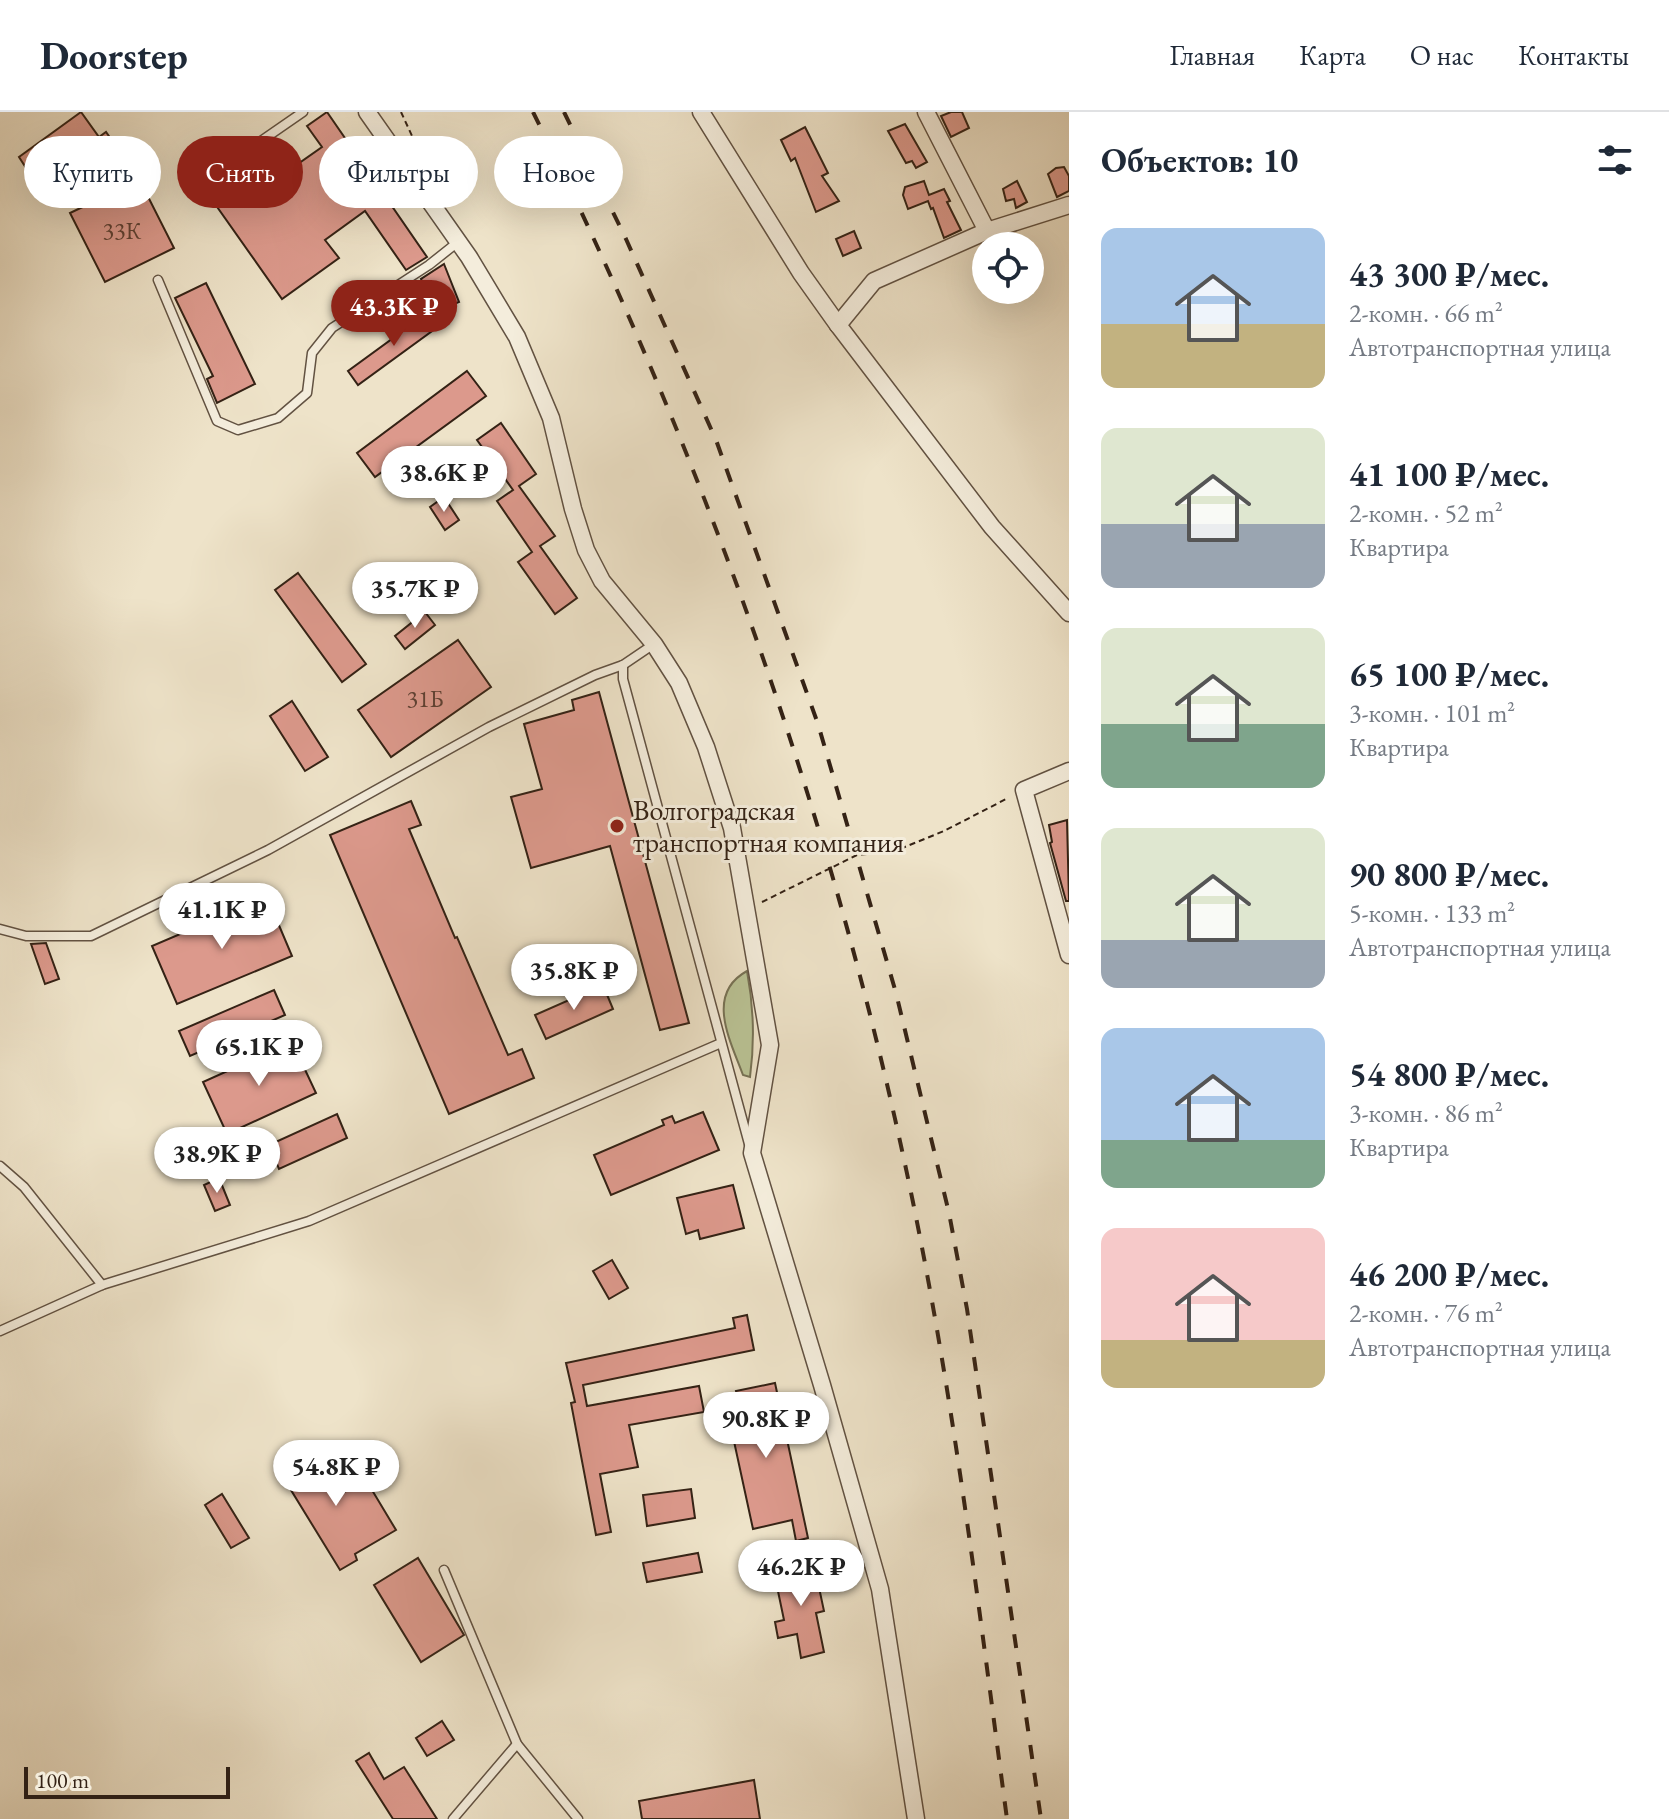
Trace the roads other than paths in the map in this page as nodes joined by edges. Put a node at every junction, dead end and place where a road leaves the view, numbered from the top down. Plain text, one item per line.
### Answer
1 (303, 112) edge
2 (367, 112) edge
3 (701, 112) edge
4 (926, 112) edge
5 (268, 136) edge
6 (1069, 205) edge
7 (987, 231) junction
8 (458, 242) junction
9 (158, 280) dead end
10 (838, 325) junction
11 (1069, 613) edge
12 (654, 644) junction
13 (623, 665) junction
14 (1069, 771) edge
15 (2, 932) edge
16 (1069, 955) edge
17 (721, 1043) junction
18 (752, 1153) junction
19 (0, 1166) edge
20 (102, 1285) junction
21 (0, 1331) edge
22 (444, 1570) dead end
23 (517, 1744) junction
24 (453, 1819) edge
25 (578, 1819) edge
26 (916, 1819) edge

1 - 5 lane
2 - 8 street
3 - 10 street
4 - 7 street
6 - 7 street
7 - 10 street
8 - 9 lane
8 - 12 street
10 - 11 street
12 - 13 lane
12 - 18 street
13 - 15 lane
13 - 17 lane
14 - 16 street
17 - 18 lane
17 - 20 lane
18 - 26 street
19 - 20 lane
20 - 21 lane
22 - 23 lane
23 - 24 lane
23 - 25 lane

